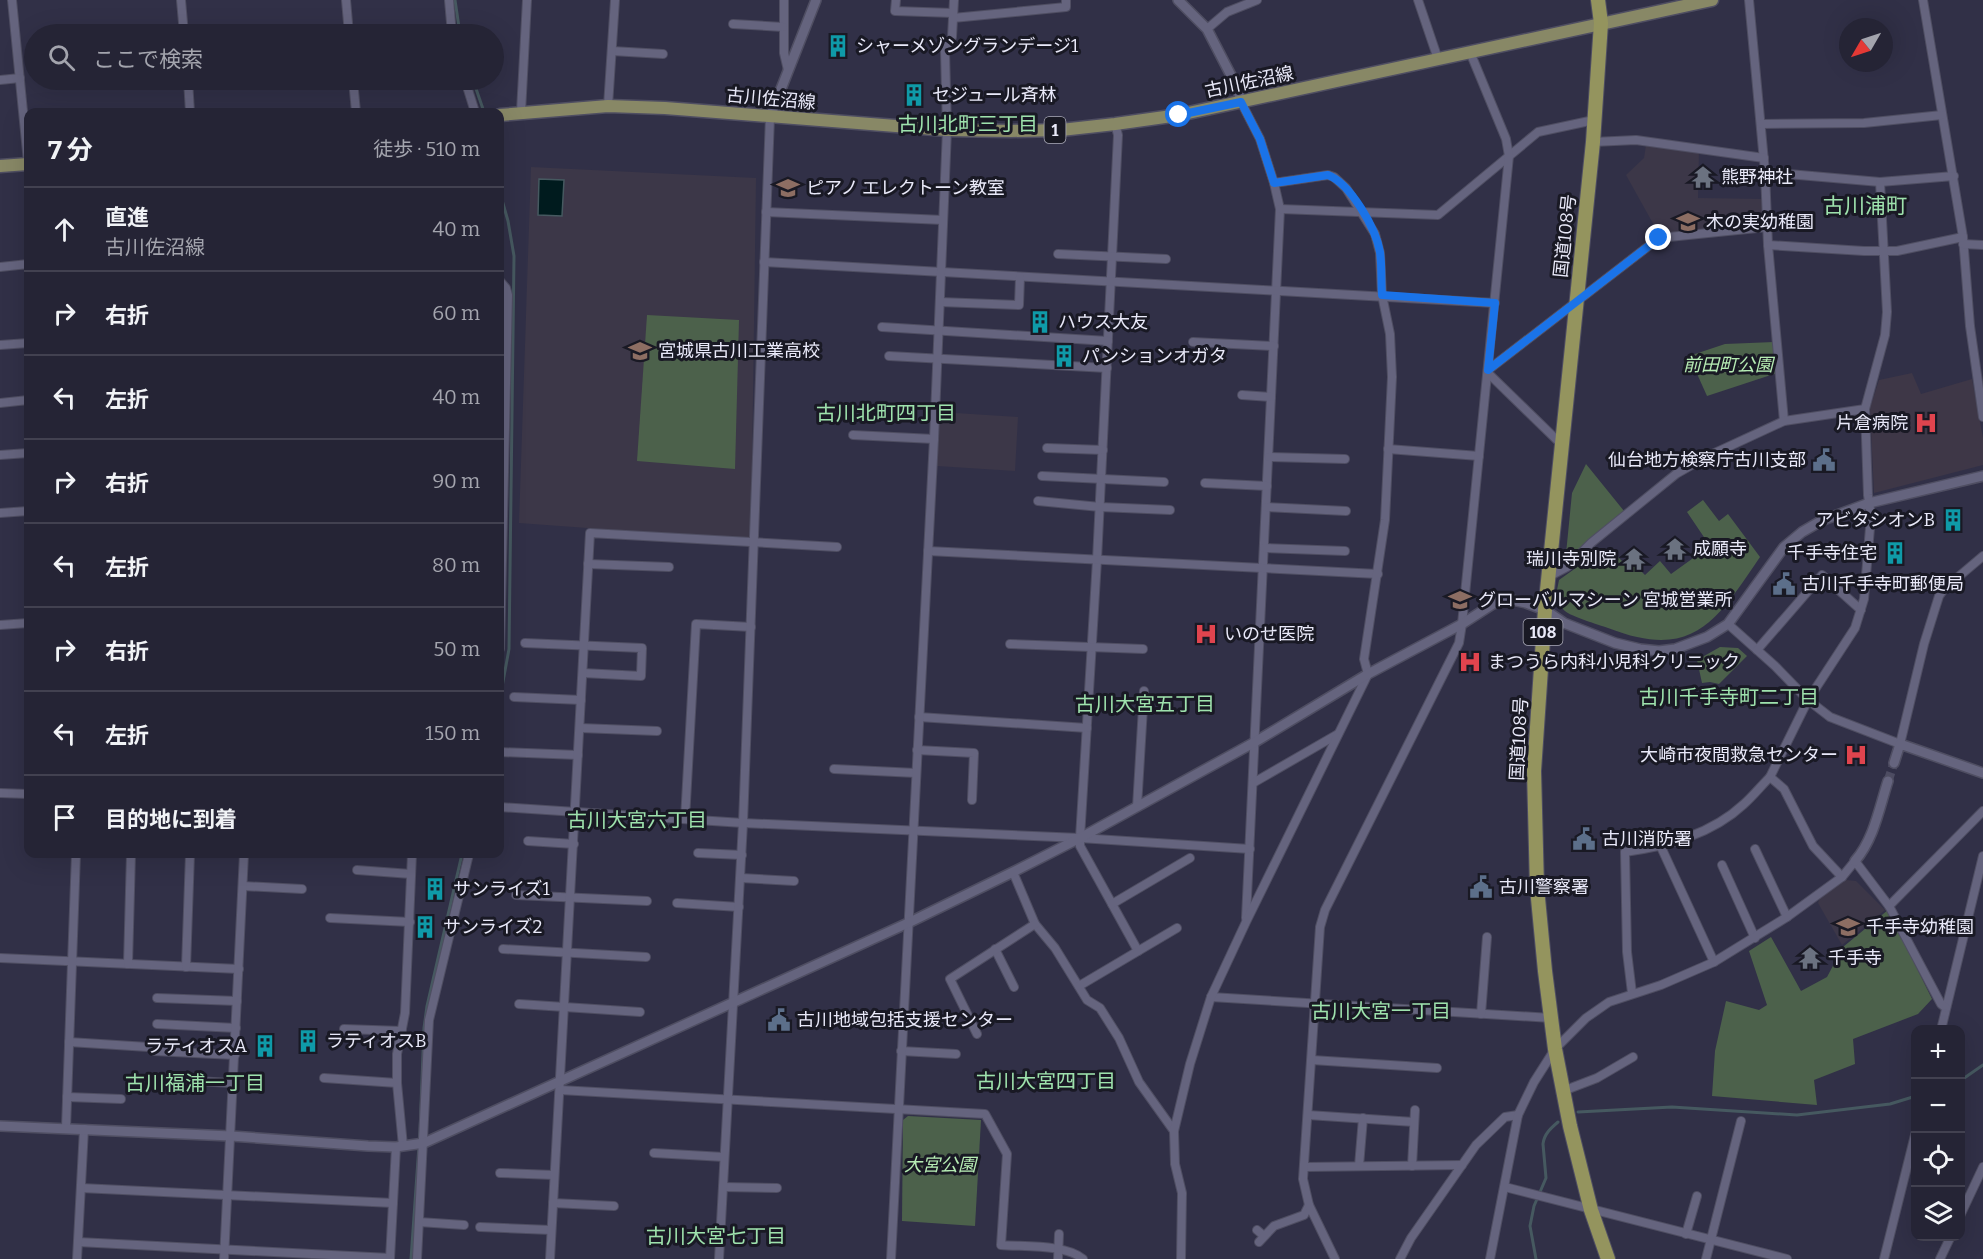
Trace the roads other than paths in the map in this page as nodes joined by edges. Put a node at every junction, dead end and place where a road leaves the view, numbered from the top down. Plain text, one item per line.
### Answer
1 (12, 0) edge
2 (181, 0) edge
3 (346, 0) edge
4 (449, 0) edge
5 (527, 0) edge
6 (615, 0) edge
7 (784, 0) edge
8 (816, 0) edge
9 (896, 0) edge
10 (954, 0) edge
11 (1066, 0) edge
12 (1179, 0) edge
13 (1257, 0) edge
14 (1418, 0) edge
15 (1598, 0) edge
16 (1712, 0) edge
17 (1749, 0) edge
18 (1923, 0) edge
19 (953, 15) junction
20 (1601, 22) junction
21 (183, 24) edge
22 (348, 24) edge
23 (451, 24) edge
24 (733, 24) dead end
25 (783, 27) junction
26 (1207, 29) junction
27 (612, 51) junction
28 (1470, 52) junction
29 (663, 54) dead end
30 (1438, 59) junction
31 (789, 71) junction
32 (20, 78) junction
33 (0, 80) edge
34 (189, 90) edge
35 (354, 90) edge
36 (468, 90) edge
37 (1241, 102) junction
38 (608, 106) junction
39 (190, 108) edge
40 (356, 108) edge
41 (474, 108) edge
42 (521, 112) junction
43 (504, 114) edge
44 (1942, 115) junction
45 (770, 117) junction
46 (24, 120) edge
47 (1594, 120) junction
48 (1115, 124) junction
49 (1761, 124) junction
50 (947, 130) junction
51 (1593, 142) junction
52 (1509, 156) junction
53 (1764, 158) junction
54 (24, 163) edge
55 (0, 166) edge
56 (1765, 172) junction
57 (1954, 176) junction
58 (1881, 182) junction
59 (1274, 183) junction
60 (1280, 209) junction
61 (766, 212) junction
62 (1362, 212) junction
63 (944, 220) junction
64 (1767, 227) junction
65 (1963, 241) junction
66 (1768, 245) junction
67 (1983, 245) edge
68 (1885, 251) junction
69 (1058, 254) dead end
70 (1112, 256) junction
71 (1166, 259) dead end
72 (764, 262) junction
73 (24, 264) edge
74 (0, 267) edge
75 (941, 272) junction
76 (1020, 277) junction
77 (1111, 283) junction
78 (504, 286) edge
79 (1276, 290) junction
80 (1382, 295) junction
81 (940, 302) junction
82 (1576, 302) junction
83 (1495, 303) junction
84 (882, 327) dead end
85 (939, 331) junction
86 (1108, 341) junction
87 (1193, 342) dead end
88 (24, 343) edge
89 (0, 345) edge
90 (1274, 346) junction
91 (888, 356) dead end
92 (938, 359) junction
93 (1107, 368) junction
94 (1488, 372) junction
95 (1242, 395) dead end
96 (1271, 397) junction
97 (504, 398) edge
98 (24, 400) edge
99 (0, 403) edge
100 (1866, 409) junction
101 (1983, 417) edge
102 (1784, 421) junction
103 (853, 435) dead end
104 (934, 439) junction
105 (1561, 444) junction
106 (1047, 448) dead end
107 (1388, 449) junction
108 (1103, 450) junction
109 (24, 453) edge
110 (0, 455) edge
111 (1479, 456) junction
112 (1269, 457) junction
113 (1345, 459) dead end
114 (1042, 476) dead end
115 (1983, 476) edge
116 (1101, 479) junction
117 (1164, 482) dead end
118 (1204, 483) dead end
119 (1267, 486) junction
120 (1038, 501) dead end
121 (1869, 503) junction
122 (1100, 507) junction
123 (1266, 507) junction
124 (1170, 510) dead end
125 (24, 511) edge
126 (1346, 511) dead end
127 (0, 513) edge
128 (754, 543) junction
129 (837, 547) dead end
130 (1264, 548) junction
131 (928, 551) junction
132 (1346, 551) dead end
133 (1983, 556) edge
134 (1097, 560) junction
135 (588, 564) junction
136 (669, 567) dead end
137 (1263, 569) junction
138 (1378, 574) junction
139 (1548, 577) junction
140 (1545, 610) junction
141 (1861, 610) junction
142 (24, 623) edge
143 (1462, 624) junction
144 (1728, 624) junction
145 (0, 625) edge
146 (751, 627) junction
147 (525, 643) dead end
148 (1010, 644) dead end
149 (584, 645) junction
150 (1092, 648) junction
151 (1143, 649) dead end
152 (1757, 650) junction
153 (583, 673) junction
154 (1368, 675) junction
155 (1144, 691) dead end
156 (514, 697) dead end
157 (581, 700) junction
158 (1808, 700) junction
159 (919, 717) junction
160 (580, 728) junction
161 (1087, 728) junction
162 (657, 731) dead end
163 (1339, 734) junction
164 (1255, 742) junction
165 (1900, 744) junction
166 (917, 750) junction
167 (504, 752) edge
168 (579, 755) junction
169 (1894, 763) tunnel mouth
170 (834, 769) dead end
171 (916, 773) junction
172 (1983, 773) edge
173 (1770, 777) junction
174 (1888, 781) tunnel mouth
175 (1253, 783) junction
176 (0, 793) edge
177 (24, 794) edge
178 (972, 800) dead end
179 (504, 807) edge
180 (1137, 807) junction
181 (576, 811) junction
182 (1983, 811) edge
183 (685, 819) junction
184 (744, 823) junction
185 (913, 831) junction
186 (1080, 838) junction
187 (528, 841) dead end
188 (574, 844) junction
189 (1661, 847) junction
190 (1250, 849) junction
191 (1755, 849) dead end
192 (698, 853) dead end
193 (742, 855) junction
194 (1983, 856) edge
195 (76, 858) edge
196 (131, 858) edge
197 (190, 858) edge
198 (244, 858) edge
199 (412, 858) edge
200 (469, 858) edge
201 (1190, 858) dead end
202 (1855, 861) junction
203 (1722, 865) dead end
204 (357, 870) dead end
205 (1013, 872) junction
206 (411, 874) junction
207 (1842, 877) junction
208 (741, 878) junction
209 (794, 881) dead end
210 (243, 886) junction
211 (302, 889) dead end
212 (516, 895) dead end
213 (571, 898) junction
214 (647, 901) dead end
215 (677, 903) dead end
216 (1112, 904) junction
217 (1889, 906) junction
218 (739, 907) junction
219 (1787, 917) junction
220 (330, 918) dead end
221 (410, 922) junction
222 (1246, 922) junction
223 (908, 923) junction
224 (1035, 924) junction
225 (1177, 928) dead end
226 (1486, 937) dead end
227 (1755, 938) junction
228 (503, 948) dead end
229 (995, 949) junction
230 (1138, 951) junction
231 (568, 952) junction
232 (646, 957) dead end
233 (0, 958) edge
234 (72, 962) junction
235 (1714, 963) junction
236 (128, 964) junction
237 (186, 967) junction
238 (239, 969) junction
239 (1079, 986) junction
240 (1014, 987) dead end
241 (1632, 993) junction
242 (1211, 997) junction
243 (158, 998) dead end
244 (237, 1000) junction
245 (734, 1003) junction
246 (519, 1004) dead end
247 (1316, 1004) junction
248 (565, 1006) junction
249 (1946, 1008) junction
250 (640, 1012) dead end
251 (1481, 1014) junction
252 (1551, 1018) junction
253 (157, 1024) dead end
254 (1942, 1025) edge
255 (236, 1028) junction
256 (344, 1029) dead end
257 (402, 1031) junction
258 (977, 1034) dead end
259 (69, 1042) junction
260 (1556, 1049) junction
261 (901, 1050) junction
262 (956, 1054) dead end
263 (235, 1055) junction
264 (1633, 1057) dead end
265 (1312, 1060) junction
266 (1437, 1068) dead end
267 (324, 1078) dead end
268 (156, 1079) dead end
269 (233, 1083) junction
270 (398, 1083) junction
271 (560, 1086) junction
272 (1563, 1090) junction
273 (67, 1097) junction
274 (121, 1099) dead end
275 (728, 1099) junction
276 (898, 1109) junction
277 (1415, 1110) dead end
278 (1308, 1115) junction
279 (1518, 1115) junction
280 (1363, 1118) junction
281 (1741, 1121) dead end
282 (1414, 1122) junction
283 (0, 1126) edge
284 (66, 1128) junction
285 (84, 1129) junction
286 (1174, 1131) junction
287 (1916, 1133) edge
288 (231, 1136) junction
289 (411, 1145) junction
290 (654, 1153) dead end
291 (724, 1157) junction
292 (1359, 1166) junction
293 (1412, 1166) junction
294 (1462, 1166) junction
295 (1305, 1167) junction
296 (1983, 1167) edge
297 (500, 1173) dead end
298 (554, 1175) junction
299 (723, 1186) junction
300 (1505, 1187) junction
301 (81, 1188) junction
302 (777, 1188) dead end
303 (227, 1195) junction
304 (1697, 1196) dead end
305 (393, 1203) junction
306 (553, 1203) junction
307 (1309, 1205) junction
308 (1965, 1205) edge
309 (614, 1206) dead end
310 (1591, 1210) junction
311 (419, 1222) junction
312 (464, 1225) dead end
313 (480, 1227) dead end
314 (551, 1230) junction
315 (1257, 1230) dead end
316 (1059, 1234) dead end
317 (1686, 1234) junction
318 (1710, 1240) junction
319 (1949, 1241) edge
320 (78, 1242) junction
321 (1059, 1249) junction
322 (224, 1250) junction
323 (390, 1258) edge
324 (77, 1259) edge
325 (224, 1259) edge
326 (417, 1259) edge
327 (550, 1259) edge
328 (719, 1259) edge
329 (891, 1259) edge
330 (1058, 1259) edge
331 (1083, 1259) edge
332 (1181, 1259) edge
333 (1335, 1259) edge
334 (1400, 1259) edge
335 (1490, 1259) edge
336 (1608, 1259) edge
337 (1706, 1259) edge
338 (1787, 1259) edge
339 (1884, 1259) edge
340 (1941, 1259) edge

1 - 32 street
2 - 21 street
3 - 22 street
4 - 23 street
5 - 42 street
6 - 27 street
7 - 25 street
8 - 31 street
9 - 19 street
10 - 19 street
11 - 19 street
12 - 26 street
13 - 26 street
14 - 30 street
15 - 20 highway, 国道108号 / 108
16 - 20 main road, 古川佐沼線 / 1
17 - 49 street
18 - 44 street
19 - 50 street
20 - 28 main road, 古川佐沼線 / 1
20 - 47 highway, 国道108号 / 108
24 - 25 street
25 - 31 street
26 - 37 street
27 - 29 street
27 - 38 street
28 - 30 main road, 古川佐沼線 / 1
28 - 52 street
30 - 37 main road, 古川佐沼線 / 1
31 - 45 street
32 - 33 street
32 - 46 street
34 - 39 street
35 - 40 street
36 - 41 street
37 - 48 main road, 古川佐沼線 / 1
37 - 59 street
38 - 42 main road, 古川佐沼線 / 1
38 - 45 main road, 古川佐沼線 / 1
42 - 43 main road, 古川佐沼線 / 1
44 - 49 street
44 - 57 street
45 - 50 main road, 古川佐沼線 / 1
45 - 61 street
47 - 51 highway, 国道108号 / 108
47 - 52 street
48 - 50 main road, 古川佐沼線 / 1
48 - 70 street
49 - 53 street
50 - 63 street
51 - 53 street
51 - 82 highway, 国道108号 / 108
52 - 62 street
52 - 83 street
53 - 56 street
54 - 55 main road
56 - 58 street
56 - 64 street
57 - 58 street
57 - 65 street
58 - 68 street
59 - 60 street
59 - 62 street
60 - 62 street
60 - 79 street
61 - 63 street
61 - 72 street
62 - 80 street
63 - 75 street
64 - 66 street
64 - 82 street
65 - 67 street
65 - 68 street
65 - 101 street
66 - 68 street
66 - 102 street
68 - 100 street
69 - 70 street
70 - 71 street
70 - 77 street
72 - 75 street
72 - 128 street
73 - 74 street
75 - 76 street
75 - 81 street
76 - 77 street
76 - 81 street
77 - 79 street
77 - 86 street
78 - 97 street
79 - 80 street
79 - 90 street
80 - 83 street
80 - 107 street
81 - 85 street
82 - 94 street
82 - 105 highway, 国道108号 / 108
83 - 94 street
84 - 85 street
85 - 86 street
85 - 92 street
86 - 93 street
87 - 90 street
88 - 89 street
90 - 96 street
91 - 92 street
92 - 93 street
92 - 104 street
93 - 108 street
94 - 105 street
94 - 111 street
95 - 96 street
96 - 112 street
98 - 99 street
100 - 102 street
100 - 121 street
102 - 139 street
103 - 104 street
104 - 131 street
105 - 139 highway, 国道108号 / 108
106 - 108 street
107 - 111 street
107 - 138 street
108 - 116 street
109 - 110 street
111 - 143 street
112 - 113 street
112 - 119 street
114 - 116 street
115 - 121 street
116 - 117 street
116 - 122 street
118 - 119 street
119 - 123 street
120 - 122 street
121 - 141 street
121 - 144 street
122 - 124 street
122 - 134 street
123 - 126 street
123 - 130 street
125 - 127 street
128 - 129 street
128 - 135 street
128 - 146 street
130 - 132 street
130 - 137 street
131 - 134 street
131 - 159 street
133 - 165 street
134 - 137 street
134 - 150 street
135 - 136 street
135 - 149 street
137 - 138 street
137 - 164 street
138 - 154 street
139 - 140 highway, 国道108号 / 108
140 - 143 street
140 - 144 street
140 - 252 highway, 国道108号 / 108
141 - 152 street
141 - 158 street
142 - 145 street
143 - 154 street
143 - 247 street
144 - 152 street
146 - 183 street
146 - 184 street
147 - 149 street
148 - 150 street
149 - 153 street
149 - 153 street
150 - 151 street
150 - 161 street
152 - 158 street
153 - 157 street
154 - 163 street
154 - 164 street
155 - 180 street
156 - 157 street
157 - 160 street
158 - 165 street
158 - 173 street
159 - 161 street
159 - 166 street
160 - 162 street
160 - 168 street
161 - 186 street
163 - 175 street
163 - 222 street
164 - 175 street
164 - 180 street
165 - 169 street
165 - 172 street
166 - 171 street
166 - 178 street
167 - 168 street
168 - 181 street
170 - 171 street
171 - 185 street
173 - 189 street
173 - 207 street
174 - 202 street
175 - 190 street
176 - 177 street
179 - 181 street
180 - 186 street
181 - 183 street
181 - 188 street
182 - 217 street
183 - 184 street
184 - 185 street
184 - 193 street
185 - 186 street
185 - 223 street
186 - 190 street
186 - 205 street
186 - 216 street
187 - 188 street
188 - 213 street
189 - 235 street
189 - 241 street
190 - 222 street
191 - 219 street
192 - 193 street
193 - 208 street
194 - 249 street
195 - 234 street
196 - 236 street
197 - 237 street
198 - 210 street
199 - 206 street
200 - 289 street
201 - 216 street
202 - 207 street
202 - 217 street
203 - 227 street
204 - 206 street
205 - 223 street
205 - 224 street
206 - 221 street
207 - 219 street
208 - 209 street
208 - 218 street
210 - 211 street
210 - 238 street
212 - 213 street
213 - 214 street
213 - 231 street
215 - 218 street
216 - 230 street
217 - 249 street
218 - 245 street
219 - 227 street
220 - 221 street
221 - 257 street
222 - 242 street
223 - 245 street
223 - 261 street
224 - 229 street
224 - 239 street
225 - 230 street
226 - 251 street
227 - 235 street
228 - 231 street
229 - 240 street
229 - 258 street
230 - 239 street
231 - 232 street
231 - 248 street
233 - 234 street
234 - 236 street
234 - 259 street
235 - 241 street
236 - 237 street
237 - 238 street
238 - 244 street
239 - 286 street
241 - 260 street
242 - 247 street
242 - 286 street
243 - 244 street
244 - 255 street
245 - 271 street
245 - 275 street
246 - 248 street
247 - 251 street
247 - 265 street
248 - 250 street
248 - 271 street
249 - 254 street
251 - 252 street
252 - 260 highway, 国道108号 / 108
253 - 255 street
255 - 263 street
256 - 257 street
257 - 270 street
259 - 263 street
259 - 273 street
260 - 272 highway, 国道108号 / 108
260 - 279 street
261 - 262 street
261 - 276 street
263 - 269 street
264 - 272 street
265 - 266 street
265 - 278 street
267 - 270 street
268 - 269 street
269 - 288 street
270 - 289 street
271 - 275 street
271 - 289 street
271 - 298 street
272 - 310 highway, 国道108号 / 108
273 - 274 street
273 - 284 street
275 - 276 street
275 - 291 street
276 - 321 street
276 - 329 street
277 - 282 street
278 - 280 street
278 - 295 street
279 - 294 street
279 - 300 street
280 - 282 street
280 - 292 street
281 - 318 street
282 - 293 street
283 - 284 street
284 - 285 street
285 - 288 street
285 - 301 street
286 - 332 street
287 - 339 street
288 - 289 street
288 - 303 street
289 - 305 street
289 - 311 street
290 - 291 street
291 - 299 street
292 - 293 street
292 - 295 street
293 - 294 street
294 - 334 street
295 - 307 street
296 - 308 street
297 - 298 street
298 - 306 street
299 - 302 street
299 - 328 street
300 - 310 street
300 - 335 street
301 - 303 street
301 - 320 street
303 - 305 street
303 - 322 street
304 - 317 street
305 - 323 street
306 - 309 street
306 - 314 street
307 - 315 street
307 - 333 street
310 - 317 street
310 - 336 highway, 国道108号 / 108
311 - 312 street
311 - 326 street
313 - 314 street
314 - 327 street
316 - 321 street
317 - 318 street
318 - 337 street
318 - 338 street
319 - 340 street
320 - 322 street
320 - 324 street
321 - 330 street
321 - 331 street
322 - 323 street
322 - 325 street

